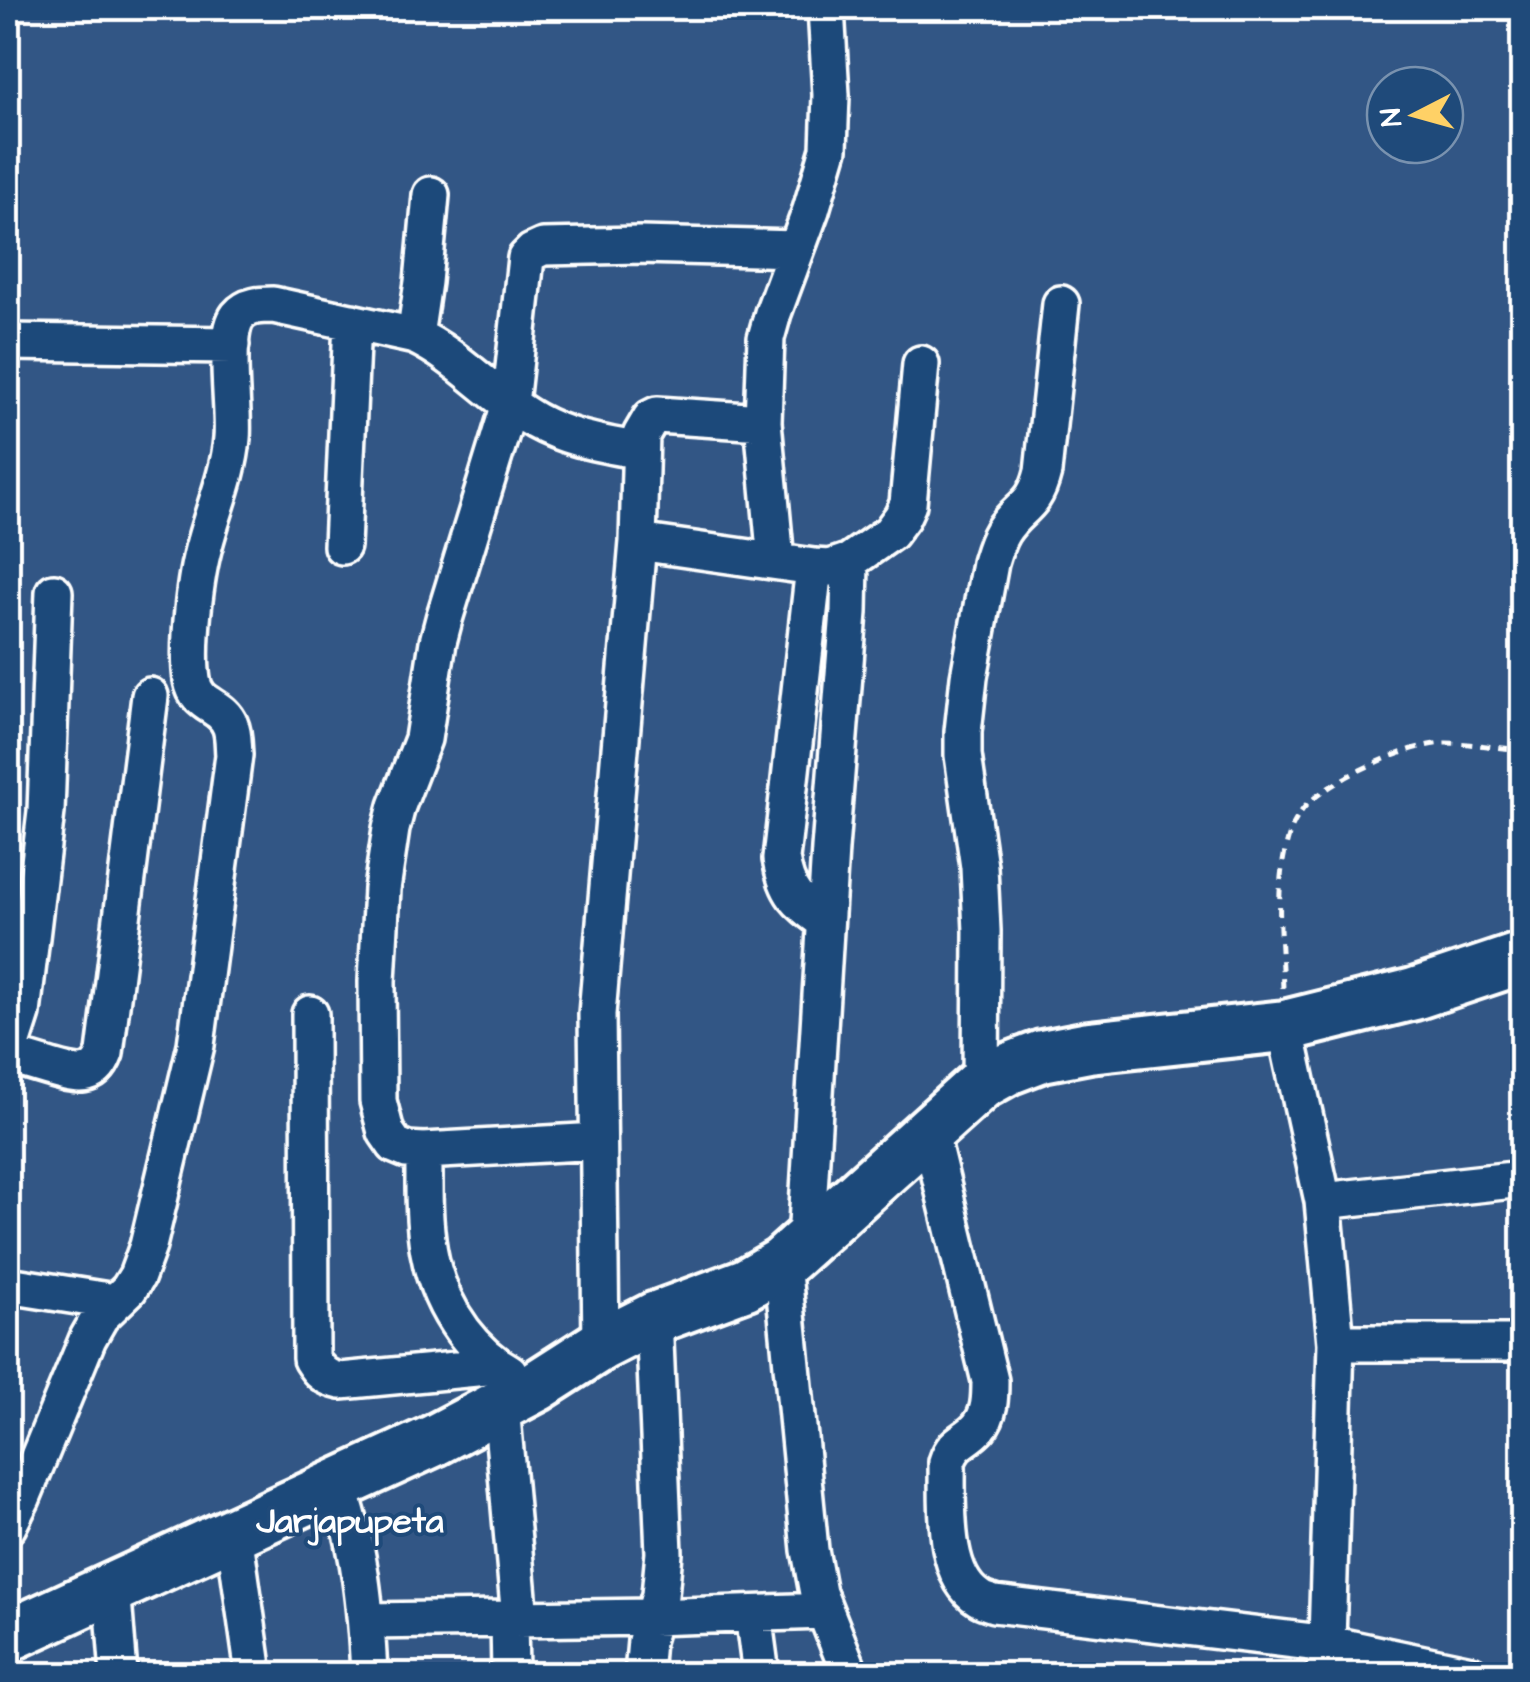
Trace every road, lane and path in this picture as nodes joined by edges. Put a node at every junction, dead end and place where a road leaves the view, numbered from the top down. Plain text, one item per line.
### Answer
1 (826, 8) edge
2 (431, 196) dead end
3 (796, 249) junction
4 (1061, 304) dead end
5 (352, 322) junction
6 (415, 336) junction
7 (8, 342) edge
8 (231, 345) junction
9 (920, 364) dead end
10 (510, 404) junction
11 (763, 422) junction
12 (640, 451) junction
13 (638, 542) junction
14 (342, 546) dead end
15 (850, 561) junction
16 (776, 562) junction
17 (814, 567) junction
18 (54, 592) dead end
19 (150, 696) dead end
20 (1522, 750) edge
21 (825, 922) junction
22 (1522, 958) edge
23 (310, 1014) dead end
24 (1284, 1026) junction
25 (8, 1045) edge
26 (8, 1056) edge
27 (981, 1084) junction
28 (929, 1130) junction
29 (598, 1141) junction
30 (424, 1151) junction
31 (1522, 1179) edge
32 (1322, 1200) junction
33 (794, 1251) junction
34 (8, 1285) edge
35 (116, 1302) junction
36 (654, 1318) junction
37 (1522, 1342) edge
38 (1336, 1343) junction
39 (601, 1344) junction
40 (512, 1386) junction
41 (338, 1485) junction
42 (8, 1526) edge
43 (234, 1533) junction
44 (112, 1586) junction
45 (824, 1611) junction
46 (754, 1614) junction
47 (652, 1617) junction
48 (514, 1619) junction
49 (367, 1621) junction
50 (8, 1636) edge
51 (1327, 1659) edge
52 (119, 1674) edge
53 (254, 1674) edge
54 (369, 1674) edge
55 (510, 1674) edge
56 (643, 1674) edge
57 (761, 1674) edge
58 (850, 1674) edge
59 (1471, 1674) edge

1 - 3 street
2 - 6 street
3 - 10 street
3 - 11 street
4 - 27 street
5 - 6 street
5 - 8 street
5 - 14 street
6 - 10 street
7 - 8 street
8 - 35 street
9 - 15 street
10 - 12 street
10 - 30 street
11 - 12 street
11 - 16 street
12 - 13 street
13 - 16 street
13 - 29 street
15 - 17 street
15 - 21 street
16 - 17 street
17 - 21 street
18 - 25 street
19 - 26 street
20 - 24 path
21 - 33 street
22 - 24 main road
23 - 40 street
24 - 27 main road
24 - 32 street
27 - 28 main road
28 - 33 main road
28 - 51 street
29 - 30 street
29 - 39 street
30 - 40 street
31 - 32 street
32 - 38 street
33 - 36 main road
33 - 45 street
34 - 35 street
35 - 42 street
36 - 39 main road
36 - 47 street
37 - 38 street
38 - 51 street
39 - 40 main road
40 - 41 main road
40 - 48 street
41 - 43 main road
41 - 49 street
43 - 44 main road
43 - 53 street
44 - 50 main road
44 - 52 street
45 - 46 street
45 - 58 street
46 - 47 street
46 - 57 street
47 - 48 street
47 - 56 street
48 - 49 street
48 - 55 street
49 - 54 street
51 - 59 street

